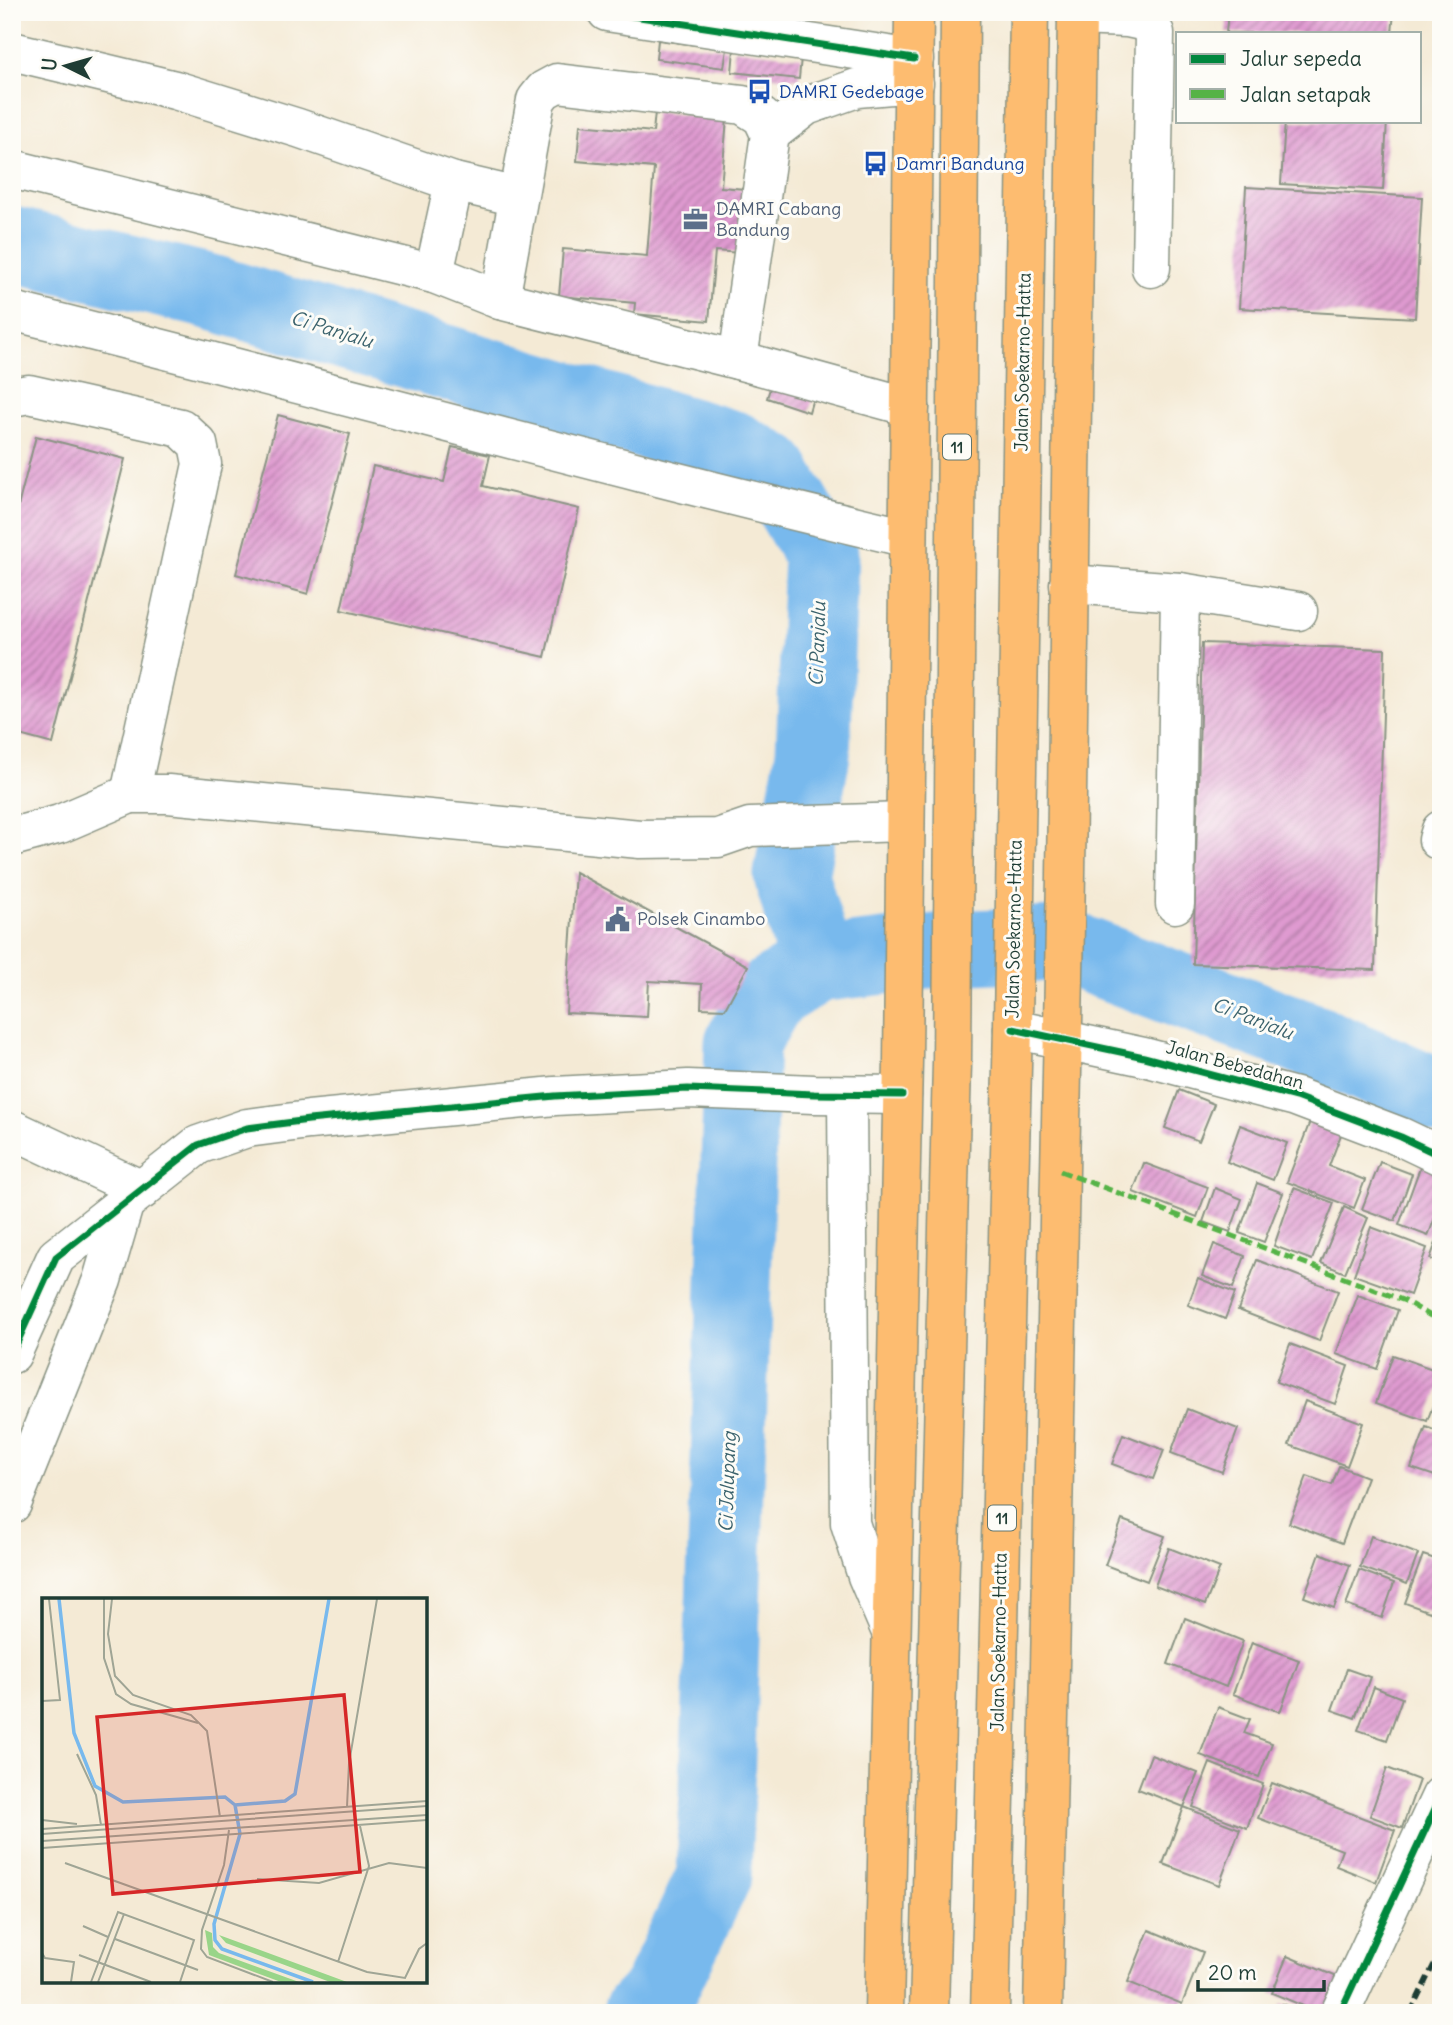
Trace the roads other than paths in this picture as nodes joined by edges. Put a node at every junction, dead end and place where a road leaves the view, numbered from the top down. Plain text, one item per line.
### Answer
1 (607, 12) edge
2 (914, 12) edge
3 (960, 12) edge
4 (1028, 12) edge
5 (1077, 14) edge
6 (12, 51) edge
7 (914, 71) junction
8 (770, 134) junction
9 (12, 169) edge
10 (454, 182) junction
11 (519, 197) junction
12 (1151, 268) dead end
13 (434, 274) junction
14 (500, 300) junction
15 (12, 312) edge
16 (738, 360) junction
17 (12, 397) edge
18 (910, 407) junction
19 (908, 538) junction
20 (1069, 584) junction
21 (1180, 592) junction
22 (1298, 611) dead end
23 (131, 794) junction
24 (904, 822) junction
25 (12, 837) edge
26 (1175, 904) dead end
27 (1013, 1026) junction
28 (1062, 1030) junction
29 (902, 1078) junction
30 (831, 1095) junction
31 (12, 1129) edge
32 (1441, 1156) edge
33 (133, 1198) junction
34 (56, 1256) junction
35 (102, 1280) junction
36 (12, 1354) edge
37 (12, 1504) edge
38 (891, 1632) junction
39 (1441, 1796) edge
40 (884, 2013) edge
41 (929, 2013) edge
42 (990, 2013) edge
43 (1043, 2013) edge
44 (1340, 2013) edge

1 - 7 street
2 - 7 main road
3 - 41 main road, 11
4 - 27 main road, Jalan Soekarno-Hatta / 11
5 - 12 street
5 - 20 main road
6 - 10 street
7 - 8 street
7 - 18 main road
8 - 11 street
8 - 16 street
9 - 13 street
10 - 11 street
10 - 13 street
11 - 14 street
13 - 14 street
14 - 16 street
15 - 19 street
16 - 18 street
17 - 23 street
18 - 19 main road
19 - 24 main road
20 - 21 street
20 - 28 main road
21 - 22 street
21 - 26 street
23 - 24 street
23 - 25 street
24 - 29 main road
27 - 28 street, Jalan Bebedahan
27 - 42 main road, Jalan Soekarno-Hatta / 11
28 - 32 street, Jalan Bebedahan
28 - 43 main road
29 - 30 street
29 - 38 main road
30 - 33 street
30 - 38 street
31 - 33 street
33 - 34 street
33 - 35 street
34 - 35 street
34 - 36 street
35 - 37 street
38 - 40 main road
39 - 44 street

